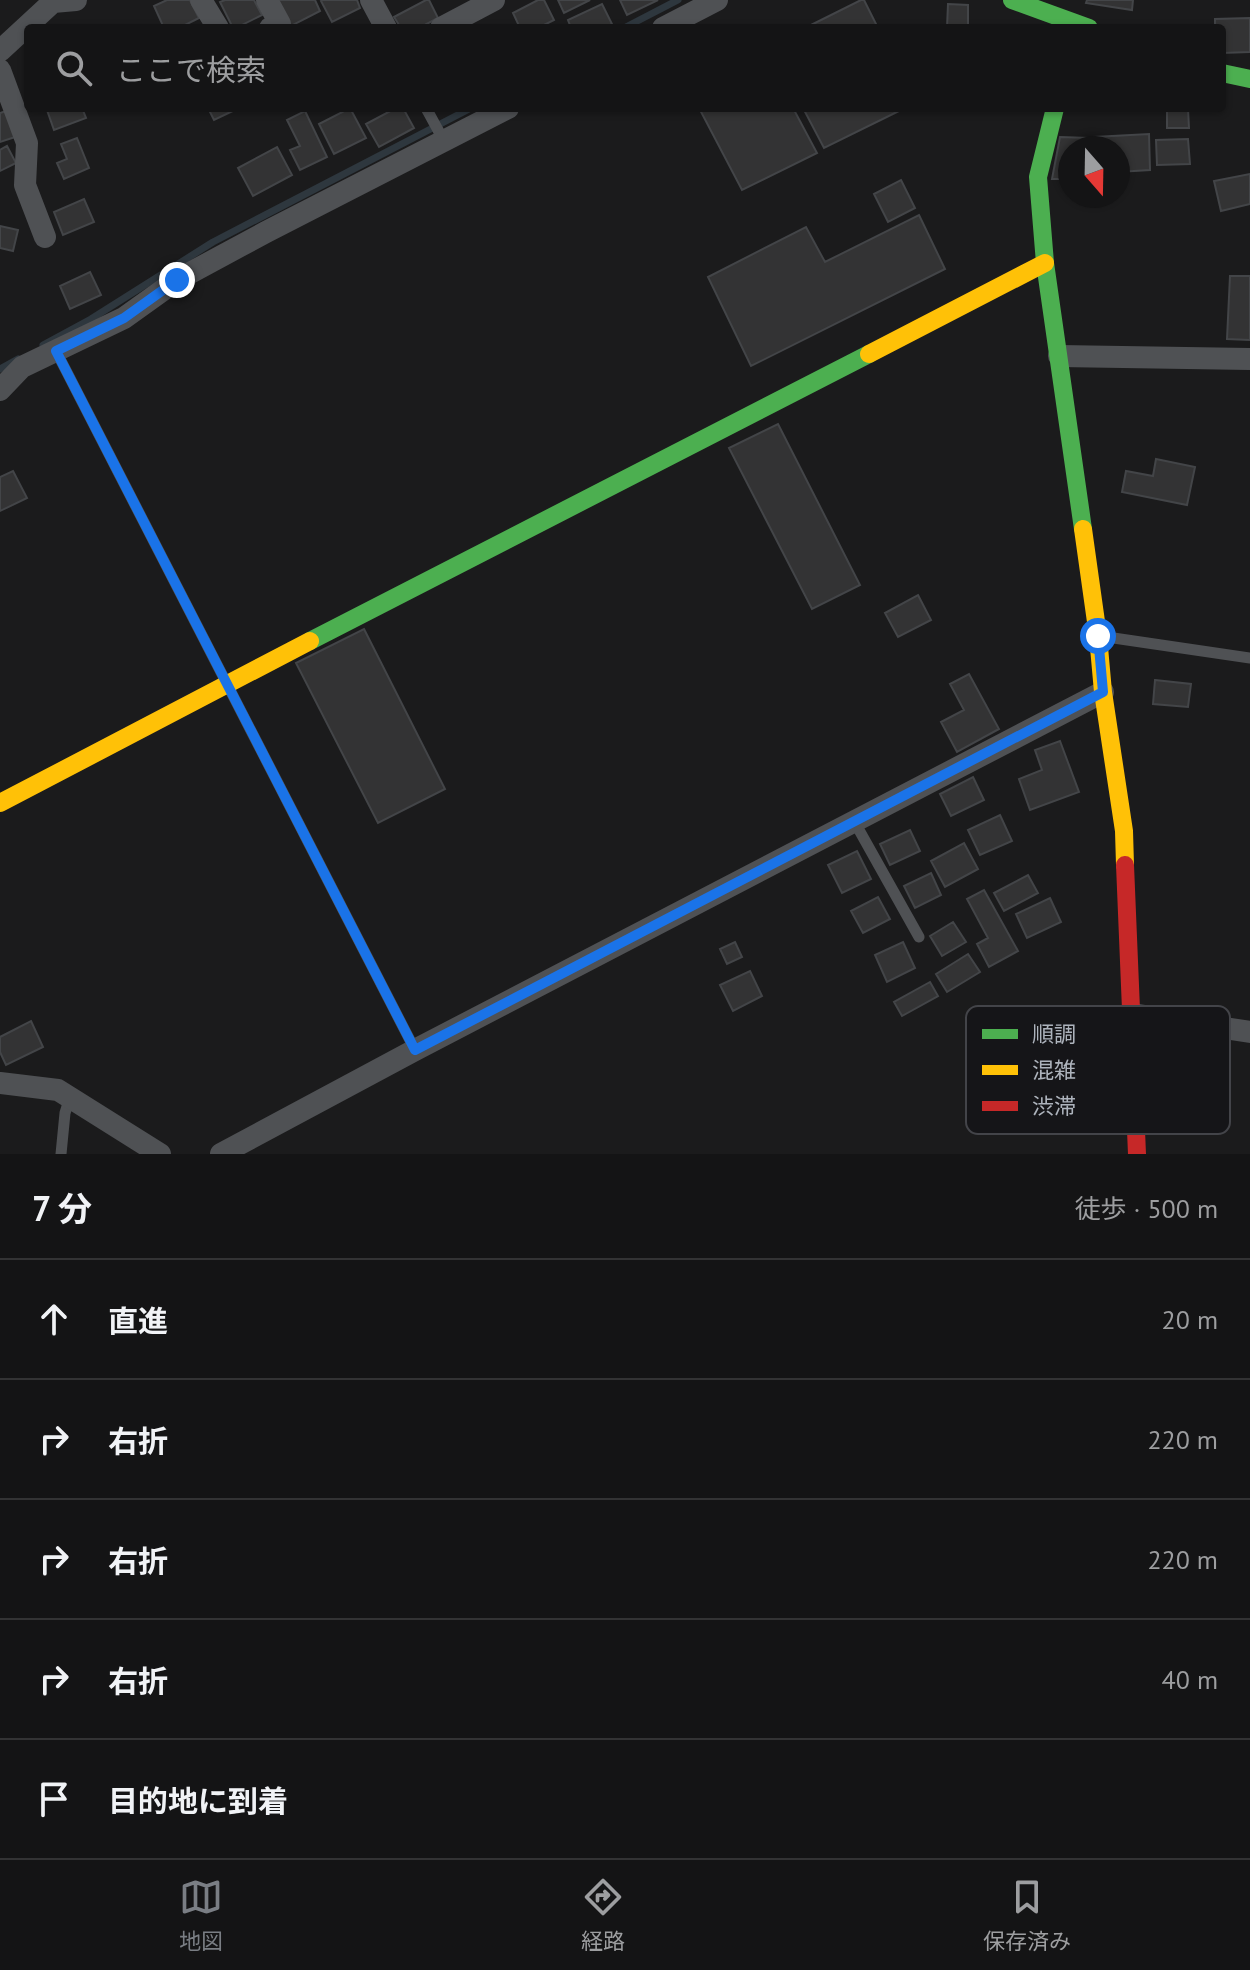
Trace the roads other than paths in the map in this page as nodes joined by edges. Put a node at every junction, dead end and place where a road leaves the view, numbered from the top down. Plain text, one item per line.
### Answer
1 (76, 0) edge
2 (201, 0) edge
3 (267, 0) edge
4 (371, 0) edge
5 (494, 0) edge
6 (717, 0) edge
7 (1012, 0) edge
8 (1077, 19) edge
9 (29, 24) edge
10 (216, 24) edge
11 (280, 24) edge
12 (384, 24) edge
13 (449, 24) edge
14 (671, 24) edge
15 (24, 29) edge
16 (0, 51) edge
17 (0, 70) edge
18 (1226, 74) edge
19 (1250, 79) edge
20 (428, 112) edge
21 (500, 112) edge
22 (1054, 112) edge
23 (444, 141) junction
24 (45, 237) dead end
25 (1045, 263) junction
26 (56, 351) junction
27 (1059, 356) junction
28 (1250, 359) edge
29 (0, 390) edge
30 (1098, 636) junction
31 (1250, 658) edge
32 (226, 684) junction
33 (1103, 692) junction
34 (0, 803) edge
35 (854, 821) junction
36 (919, 937) dead end
37 (1132, 1006) edge
38 (1230, 1029) edge
39 (1250, 1032) edge
40 (415, 1050) junction
41 (0, 1083) edge
42 (70, 1097) junction
43 (1136, 1134) edge
44 (61, 1154) edge
45 (160, 1154) edge
46 (221, 1154) edge
47 (1137, 1154) edge

1 - 9 street
2 - 10 street
3 - 11 street
4 - 12 street
5 - 13 street
6 - 14 street
7 - 8 street
15 - 16 street
17 - 24 street
18 - 19 street
20 - 23 lane
21 - 23 street
22 - 25 street
23 - 26 street
25 - 27 street
25 - 32 street
26 - 29 street
26 - 32 lane
27 - 28 street
27 - 30 street
30 - 31 lane
30 - 33 street
32 - 34 street
32 - 40 lane
33 - 35 street
33 - 37 street
35 - 36 lane
35 - 40 street
38 - 39 street
40 - 46 street
41 - 42 street
42 - 44 lane
42 - 45 street
43 - 47 street

